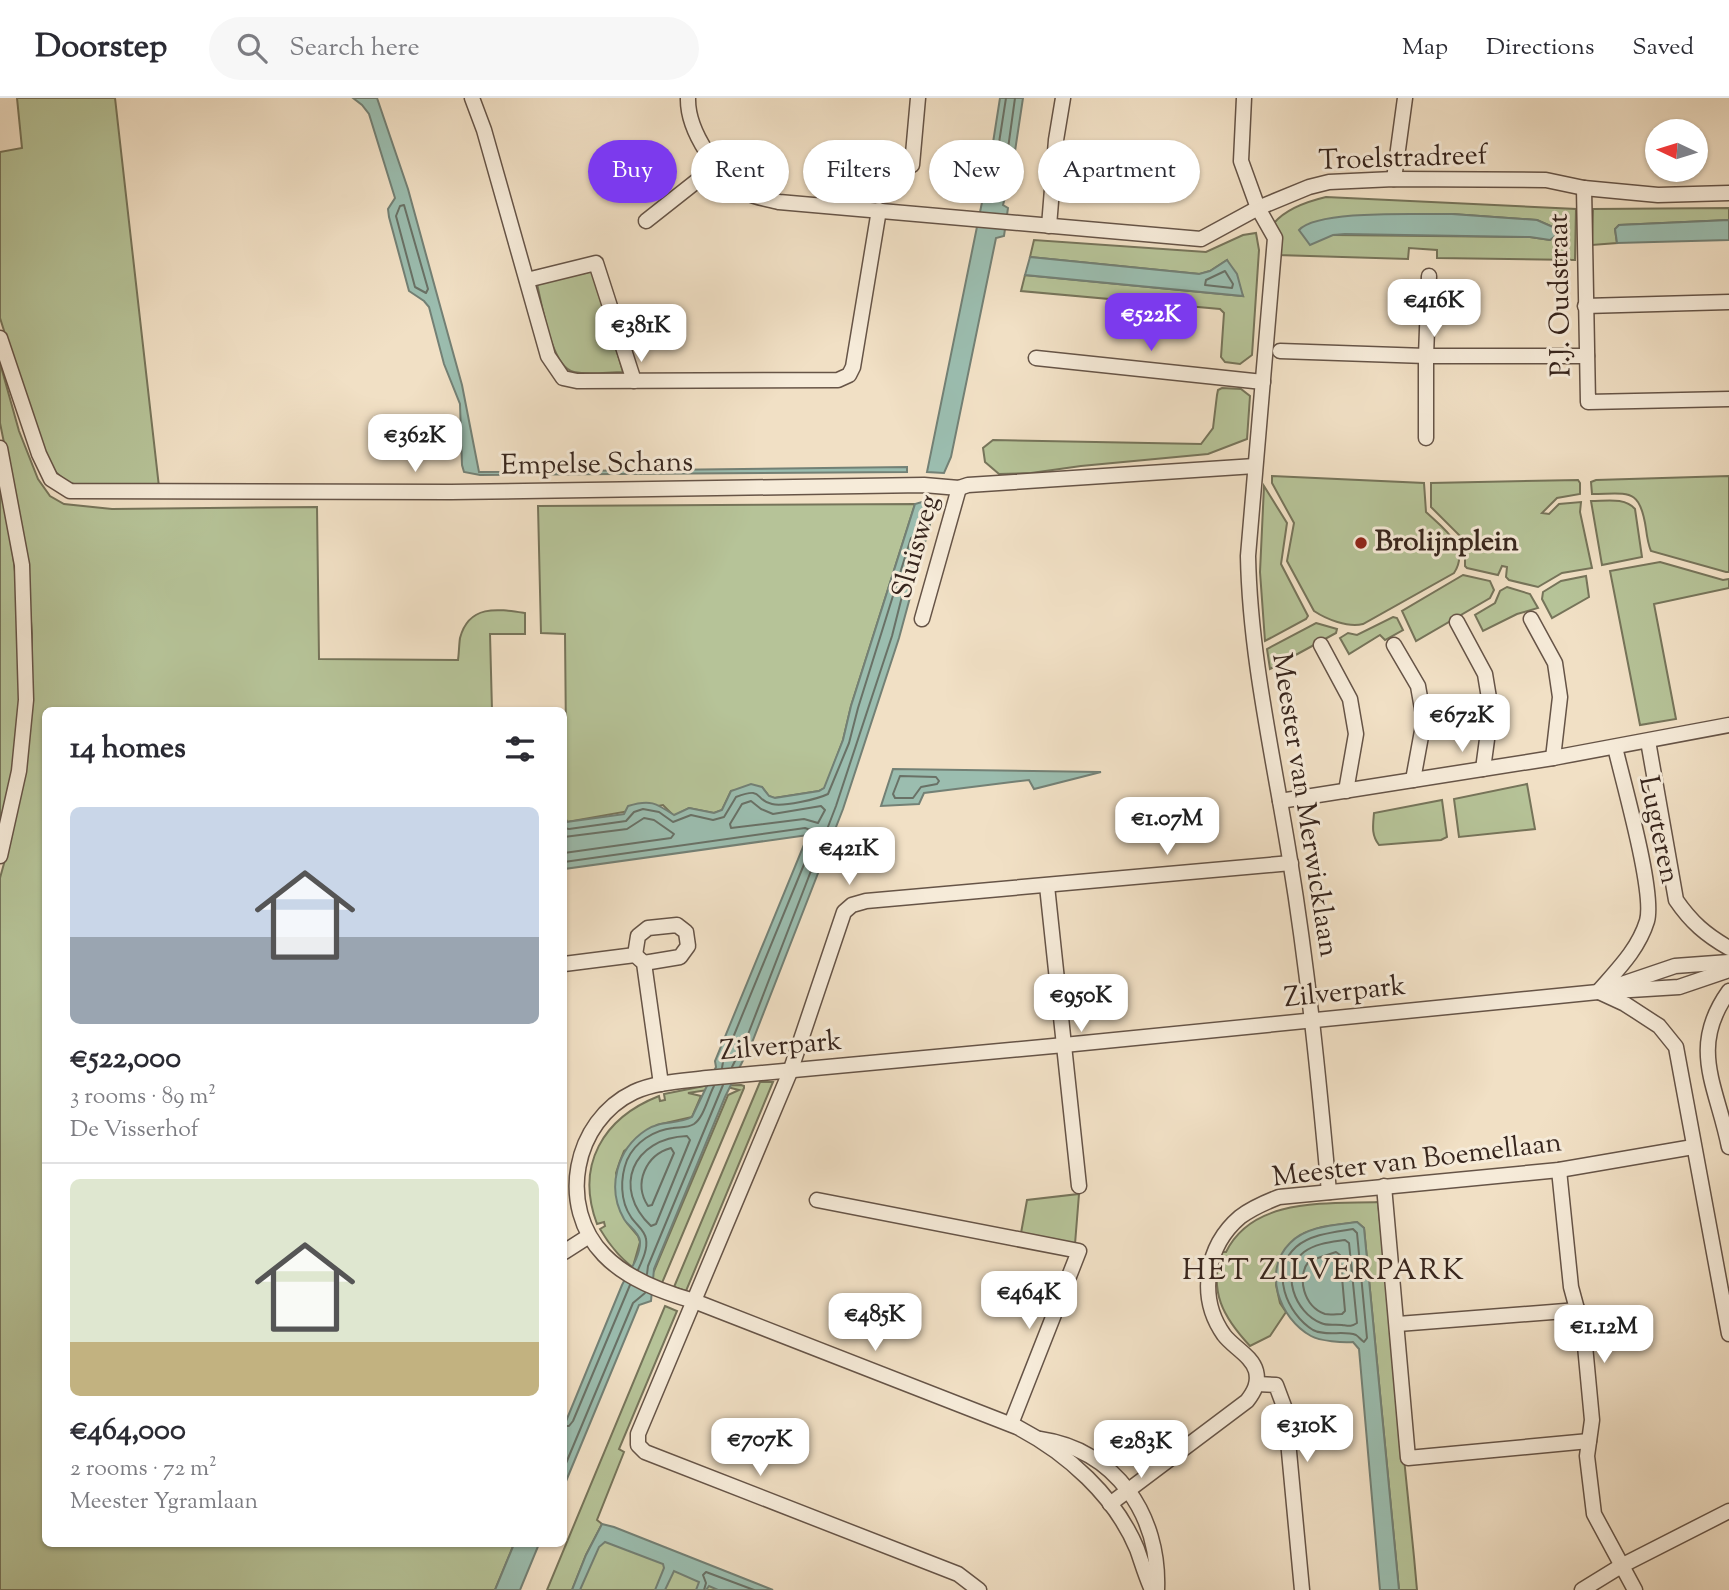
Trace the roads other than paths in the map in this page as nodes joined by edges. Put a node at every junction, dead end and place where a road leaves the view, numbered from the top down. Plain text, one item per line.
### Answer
1 (472, 98) edge
2 (688, 98) edge
3 (918, 98) edge
4 (1063, 98) edge
5 (1244, 98) edge
6 (1405, 98) edge
7 (699, 140) edge
8 (914, 140) edge
9 (1394, 179) junction
10 (691, 186) edge
11 (1584, 188) junction
12 (1729, 193) edge
13 (789, 203) edge
14 (1258, 208) junction
15 (879, 209) junction
16 (646, 221) dead end
17 (1049, 226) junction
18 (1429, 276) dead end
19 (527, 279) junction
20 (1729, 302) edge
21 (1586, 306) junction
22 (0, 338) edge
23 (1280, 351) dead end
24 (1426, 356) junction
25 (1587, 356) junction
26 (1036, 359) dead end
27 (634, 381) junction
28 (1263, 382) junction
29 (1729, 399) edge
30 (1426, 438) dead end
31 (0, 448) edge
32 (1255, 466) junction
33 (959, 488) junction
34 (922, 619) dead end
35 (1531, 619) dead end
36 (1457, 622) dead end
37 (1321, 645) dead end
38 (1394, 645) dead end
39 (1729, 725) edge
40 (1648, 741) junction
41 (1615, 747) junction
42 (1553, 758) junction
43 (1483, 769) junction
44 (1413, 780) junction
45 (1346, 791) junction
46 (1280, 801) junction
47 (0, 856) edge
48 (1291, 863) junction
49 (1047, 886) junction
50 (1729, 948) edge
51 (1729, 962) edge
52 (567, 964) edge
53 (1729, 970) edge
54 (1729, 991) edge
55 (1598, 992) junction
56 (1313, 1021) junction
57 (1064, 1045) junction
58 (790, 1072) junction
59 (661, 1084) junction
60 (1728, 1141) edge
61 (1693, 1147) junction
62 (1559, 1170) junction
63 (570, 1178) edge
64 (1079, 1186) dead end
65 (1384, 1186) junction
66 (1329, 1192) junction
67 (817, 1199) dead end
68 (589, 1236) junction
69 (567, 1250) edge
70 (694, 1301) junction
71 (1578, 1310) junction
72 (1398, 1324) junction
73 (1729, 1334) edge
74 (1257, 1384) junction
75 (1011, 1424) junction
76 (1040, 1439) junction
77 (1589, 1441) junction
78 (1129, 1492) junction
79 (1110, 1504) junction
80 (1729, 1511) edge
81 (1621, 1566) junction
82 (979, 1590) edge
83 (1155, 1590) edge
84 (1302, 1590) edge
85 (1582, 1590) edge
86 (1634, 1590) edge

1 - 19 street
2 - 7 street, Troelstradreef
3 - 8 street
4 - 17 street
5 - 14 street, Meester van Merwicklaan
6 - 9 street
9 - 11 street, Troelstradreef
9 - 14 street, Troelstradreef
10 - 16 street
11 - 12 street, Troelstradreef
11 - 21 street, P.J. Oudstraat
13 - 15 street, Troelstradreef
14 - 17 street, Troelstradreef
14 - 28 street, Meester van Merwicklaan
15 - 17 street, Troelstradreef
15 - 27 street
18 - 24 street
19 - 27 street
19 - 27 street
20 - 21 street
21 - 25 street, P.J. Oudstraat
22 - 33 street, Empelse Schans
23 - 24 street
24 - 25 street
24 - 30 street
25 - 29 street, P.J. Oudstraat
26 - 28 street
28 - 32 street, Meester van Merwicklaan
31 - 47 street
32 - 33 street, Empelse Schans
32 - 46 street, Meester van Merwicklaan
33 - 34 street, Sluisweg
35 - 42 street
36 - 43 street
37 - 45 street
38 - 44 street
39 - 40 street
40 - 41 street
40 - 50 street, Lugteren
41 - 42 street
41 - 55 street, Lugteren
42 - 43 street
43 - 44 street
44 - 45 street
45 - 46 street
46 - 48 street, Meester van Merwicklaan
48 - 49 street
48 - 56 street, Meester van Merwicklaan
49 - 57 street
49 - 58 street
51 - 55 street, Zilverpark
52 - 59 street
53 - 55 street, Zilverpark
54 - 60 street
55 - 56 street, Zilverpark
55 - 61 street
56 - 57 street, Zilverpark
56 - 66 street, Meester van Merwicklaan
57 - 58 street, Zilverpark
57 - 64 street
58 - 59 street, Zilverpark
58 - 70 street
59 - 63 street, Zilverpark
61 - 62 street, Meester van Boemellaan
61 - 73 street
62 - 65 street, Meester van Boemellaan
62 - 71 street
63 - 68 street, Zilverpark
65 - 66 street, Meester van Boemellaan
65 - 72 street
66 - 74 street, Meester van Boemellaan
67 - 75 street
68 - 69 street
68 - 70 street, Zilverpark
70 - 75 street, Zilverpark
70 - 82 street
71 - 72 street
71 - 77 street
72 - 77 street
74 - 78 street
74 - 84 street
75 - 76 street, Zilverpark
76 - 78 street, Zilverpark
76 - 79 street, Zilverpark
77 - 81 street
78 - 79 street
78 - 83 street, Zilverpark
79 - 83 street, Zilverpark
80 - 81 street
81 - 85 street
81 - 86 street

